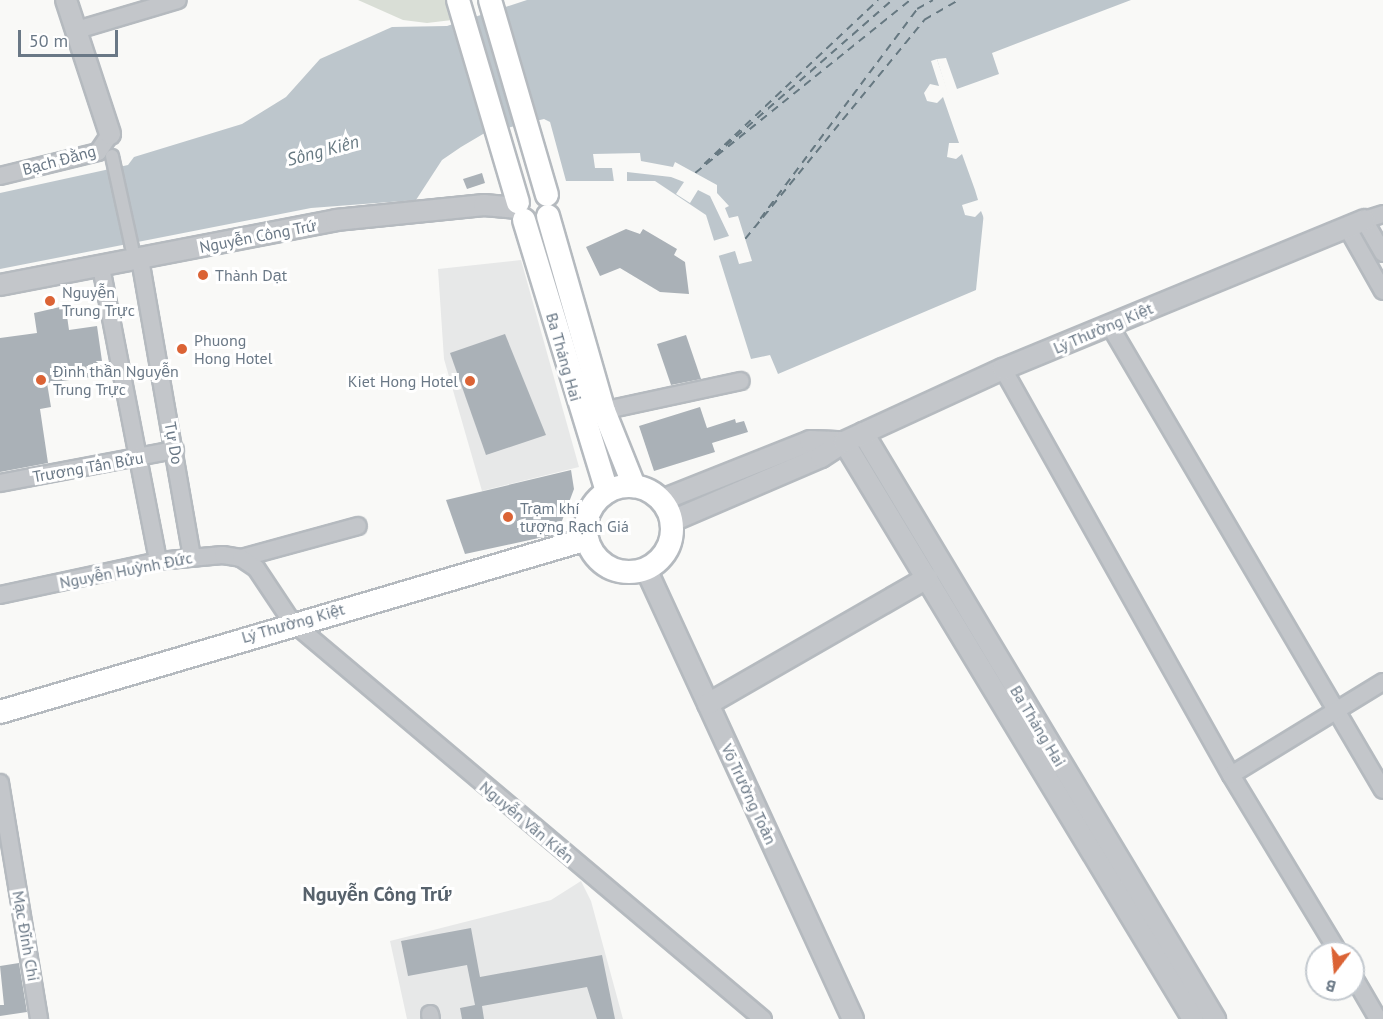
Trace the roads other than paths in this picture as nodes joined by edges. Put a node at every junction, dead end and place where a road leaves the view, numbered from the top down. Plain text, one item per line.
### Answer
1 (66, 0) edge
2 (177, 0) edge
3 (458, 0) edge
4 (490, 0) edge
5 (77, 30) junction
6 (110, 134) joint
7 (112, 156) dead end
8 (0, 176) edge
9 (548, 205) junction
10 (520, 210) junction
11 (1365, 221) edge
12 (136, 253) junction
13 (1383, 253) edge
14 (101, 267) junction
15 (0, 285) edge
16 (1383, 291) edge
17 (1110, 326) junction
18 (1003, 369) junction
19 (741, 381) dead end
20 (604, 411) junction
21 (581, 416) junction
22 (863, 433) junction
23 (844, 442) junction
24 (175, 450) junction
25 (137, 458) junction
26 (0, 483) edge
27 (634, 486) junction
28 (607, 492) junction
29 (662, 500) junction
30 (672, 521) junction
31 (358, 526) dead end
32 (587, 539) junction
33 (192, 556) junction
34 (241, 558) junction
35 (158, 561) junction
36 (646, 569) junction
37 (927, 578) junction
38 (0, 595) edge
39 (292, 622) junction
40 (1383, 682) edge
41 (708, 704) junction
42 (1335, 711) junction
43 (0, 712) edge
44 (1039, 746) junction
45 (1231, 775) junction
46 (0, 783) edge
47 (1383, 790) edge
48 (1332, 941) edge
49 (1365, 997) edge
50 (39, 1019) edge
51 (763, 1019) edge
52 (852, 1019) edge
53 (1193, 1019) edge
54 (1215, 1019) edge
55 (1378, 1019) edge

1 - 5 street
2 - 5 street
3 - 10 main road, Ba Tháng Hai
4 - 9 main road, Ba Tháng Hai
5 - 6 street
6 - 8 street, Bạch Đằng
7 - 12 street
9 - 10 main road
9 - 10 main road
9 - 20 main road, Ba Tháng Hai
10 - 12 street, Nguyễn Công Trứ
10 - 21 main road, Ba Tháng Hai
11 - 13 street
11 - 16 street
11 - 17 street, Lý Thường Kiệt
12 - 14 street, Nguyễn Công Trứ
12 - 24 street, Tự Do
14 - 15 street, Nguyễn Công Trứ
14 - 25 street
17 - 18 street, Lý Thường Kiệt
17 - 42 street
18 - 22 street, Lý Thường Kiệt
18 - 45 street
19 - 20 street
20 - 21 street
20 - 27 main road, Ba Tháng Hai
21 - 28 main road, Ba Tháng Hai
22 - 23 street, Lý Thường Kiệt
22 - 44 street, Ba Tháng Hai
23 - 29 street
23 - 30 street, Lý Thường Kiệt
23 - 37 street, Ba Tháng Hai
24 - 25 street, Trương Tấn Bửu
24 - 33 street, Tự Do
25 - 26 street, Trương Tấn Bửu
25 - 35 street
27 - 28 main road
27 - 29 main road
28 - 32 main road
29 - 30 main road
30 - 36 main road
31 - 34 street, Nguyễn Huỳnh Đức
32 - 36 main road
32 - 39 main road, Lý Thường Kiệt
33 - 34 street, Nguyễn Huỳnh Đức
33 - 35 street, Nguyễn Huỳnh Đức
34 - 39 street
35 - 38 street, Nguyễn Huỳnh Đức
36 - 41 street, Võ Trường Toản
37 - 41 street
37 - 44 street, Ba Tháng Hai
39 - 43 main road, Lý Thường Kiệt
39 - 51 street, Nguyễn Văn Kiến
40 - 42 street
41 - 52 street, Võ Trường Toản
42 - 45 street
42 - 47 street
44 - 53 street, Ba Tháng Hai
44 - 54 street, Ba Tháng Hai
45 - 48 street
46 - 50 street, Mạc Đĩnh Chi
49 - 55 street

